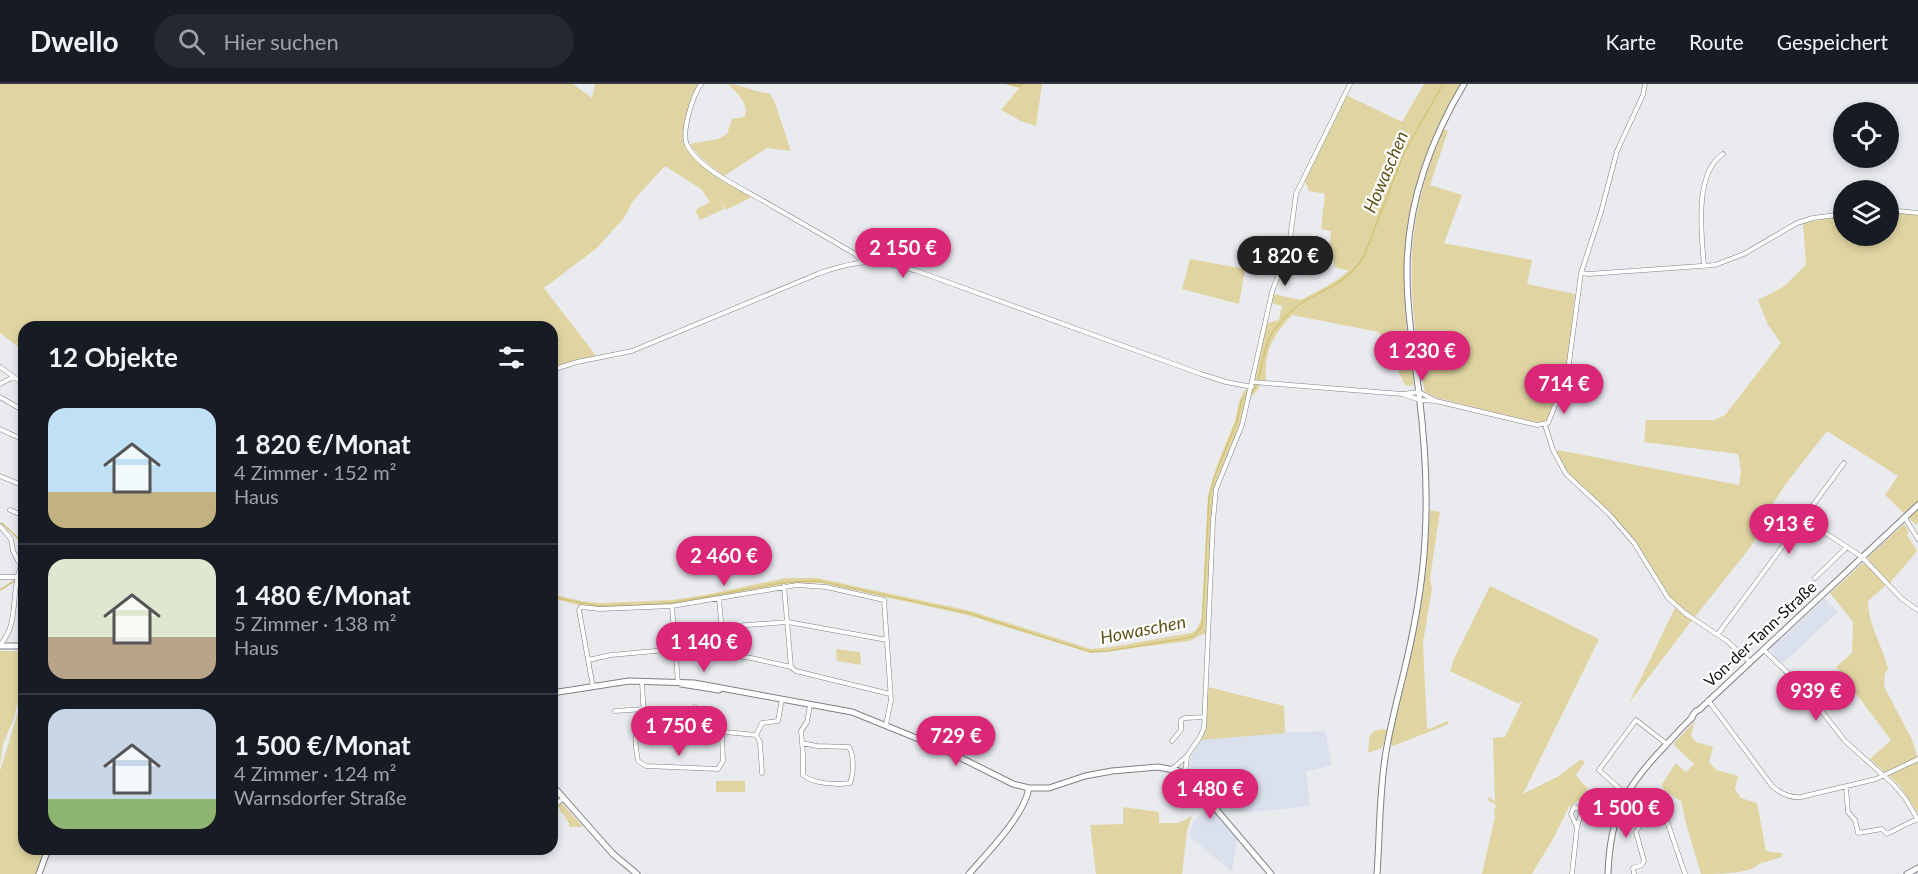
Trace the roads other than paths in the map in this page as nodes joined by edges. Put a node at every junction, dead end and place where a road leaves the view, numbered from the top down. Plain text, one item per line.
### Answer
1 (701, 84) edge
2 (1350, 84) edge
3 (1464, 84) edge
4 (1645, 84) edge
5 (1723, 154) dead end
6 (1899, 211) edge
7 (1918, 213) edge
8 (1833, 215) edge
9 (862, 261) junction
10 (1704, 267) junction
11 (1581, 273) junction
12 (0, 367) edge
13 (558, 368) edge
14 (13, 377) junction
15 (18, 380) edge
16 (0, 384) edge
17 (1252, 385) junction
18 (1419, 392) junction
19 (1402, 394) junction
20 (0, 398) edge
21 (1420, 400) junction
22 (1436, 401) junction
23 (18, 408) edge
24 (1545, 424) junction
25 (0, 429) edge
26 (18, 437) edge
27 (1844, 462) dead end
28 (0, 476) edge
29 (18, 484) edge
30 (1918, 505) edge
31 (10, 510) dead end
32 (18, 513) edge
33 (1803, 518) junction
34 (1905, 518) junction
35 (0, 526) edge
36 (1918, 539) edge
37 (1847, 547) junction
38 (1862, 557) junction
39 (18, 558) edge
40 (18, 574) edge
41 (0, 577) edge
42 (16, 577) junction
43 (1815, 578) dead end
44 (784, 586) junction
45 (719, 599) junction
46 (672, 606) junction
47 (1918, 610) edge
48 (788, 622) junction
49 (721, 627) junction
50 (8, 634) junction
51 (1718, 634) junction
52 (887, 640) junction
53 (0, 646) edge
54 (11, 646) junction
55 (18, 646) edge
56 (677, 649) junction
57 (1764, 650) junction
58 (724, 654) junction
59 (588, 660) junction
60 (1750, 662) junction
61 (791, 667) junction
62 (642, 681) junction
63 (678, 683) junction
64 (593, 687) junction
65 (558, 692) edge
66 (890, 694) junction
67 (782, 699) junction
68 (1708, 700) junction
69 (810, 704) junction
70 (695, 707) dead end
71 (644, 709) junction
72 (615, 711) dead end
73 (1205, 717) junction
74 (645, 721) junction
75 (885, 725) junction
76 (695, 729) junction
77 (722, 735) junction
78 (756, 735) junction
79 (1172, 741) dead end
80 (802, 743) junction
81 (1667, 744) junction
82 (1187, 756) junction
83 (1918, 759) edge
84 (1172, 769) junction
85 (762, 773) dead end
86 (1185, 774) junction
87 (1884, 775) junction
88 (1846, 787) junction
89 (1029, 788) junction
90 (558, 792) edge
91 (1626, 793) junction
92 (564, 798) junction
93 (558, 802) edge
94 (1652, 807) junction
95 (1918, 819) edge
96 (1577, 827) junction
97 (46, 855) edge
98 (1918, 868) edge
99 (39, 874) edge
100 (637, 874) edge
101 (969, 874) edge
102 (1271, 874) edge
103 (1377, 874) edge
104 (1572, 874) edge
105 (1608, 874) edge
106 (1634, 874) edge
107 (1685, 874) edge
108 (1907, 874) edge

1 - 9 street
2 - 17 street
3 - 18 street
4 - 11 street
5 - 10 street
6 - 7 street
8 - 10 street
9 - 13 street
9 - 17 street
10 - 11 street
11 - 24 street
12 - 14 street
14 - 15 street
14 - 16 street
17 - 19 street
17 - 73 street
18 - 19 street
18 - 21 street
18 - 22 street
19 - 21 street
20 - 23 street
21 - 22 street
21 - 103 street
22 - 24 street
24 - 51 street
25 - 26 street
27 - 33 street
28 - 29 street
30 - 34 street, Von-der-Tann-Straße
31 - 32 street
33 - 37 street
33 - 51 street
34 - 36 street
34 - 38 street, Von-der-Tann-Straße
35 - 39 street
37 - 38 street
37 - 43 street
38 - 47 street
38 - 57 street, Von-der-Tann-Straße
40 - 42 street
41 - 42 street
42 - 50 street
44 - 45 street
44 - 48 street
44 - 52 street
45 - 46 street
45 - 49 street
46 - 56 street
46 - 59 street
48 - 49 street
48 - 52 street
48 - 61 street
49 - 58 street
50 - 53 street
50 - 54 street
51 - 60 street
52 - 66 street
53 - 54 street
54 - 55 street
56 - 58 street
56 - 59 street
56 - 63 street
57 - 60 street, Von-der-Tann-Straße
57 - 87 street
58 - 61 street
59 - 64 street
60 - 68 street, Von-der-Tann-Straße
61 - 66 street
62 - 63 street
62 - 64 street
62 - 71 street
63 - 67 street
64 - 65 street
66 - 75 street
67 - 69 street
67 - 78 street
68 - 81 street, Von-der-Tann-Straße
68 - 88 street
69 - 75 street
69 - 80 street
70 - 76 street
71 - 72 street
71 - 74 street
73 - 79 street
73 - 82 street
74 - 76 street
74 - 77 street
75 - 89 street
76 - 77 street
77 - 78 street
78 - 85 street
80 - 80 street
81 - 91 street, Von-der-Tann-Straße
81 - 91 street
82 - 84 street
82 - 86 street
83 - 87 street
84 - 86 street
84 - 89 street
86 - 102 street
87 - 88 street
87 - 95 street
88 - 95 street
89 - 101 street
90 - 92 street
91 - 94 street
91 - 105 street, Von-der-Tann-Straße
92 - 93 street
92 - 100 street
94 - 106 street
94 - 107 street
96 - 96 street
96 - 104 street
97 - 99 street
98 - 108 street

